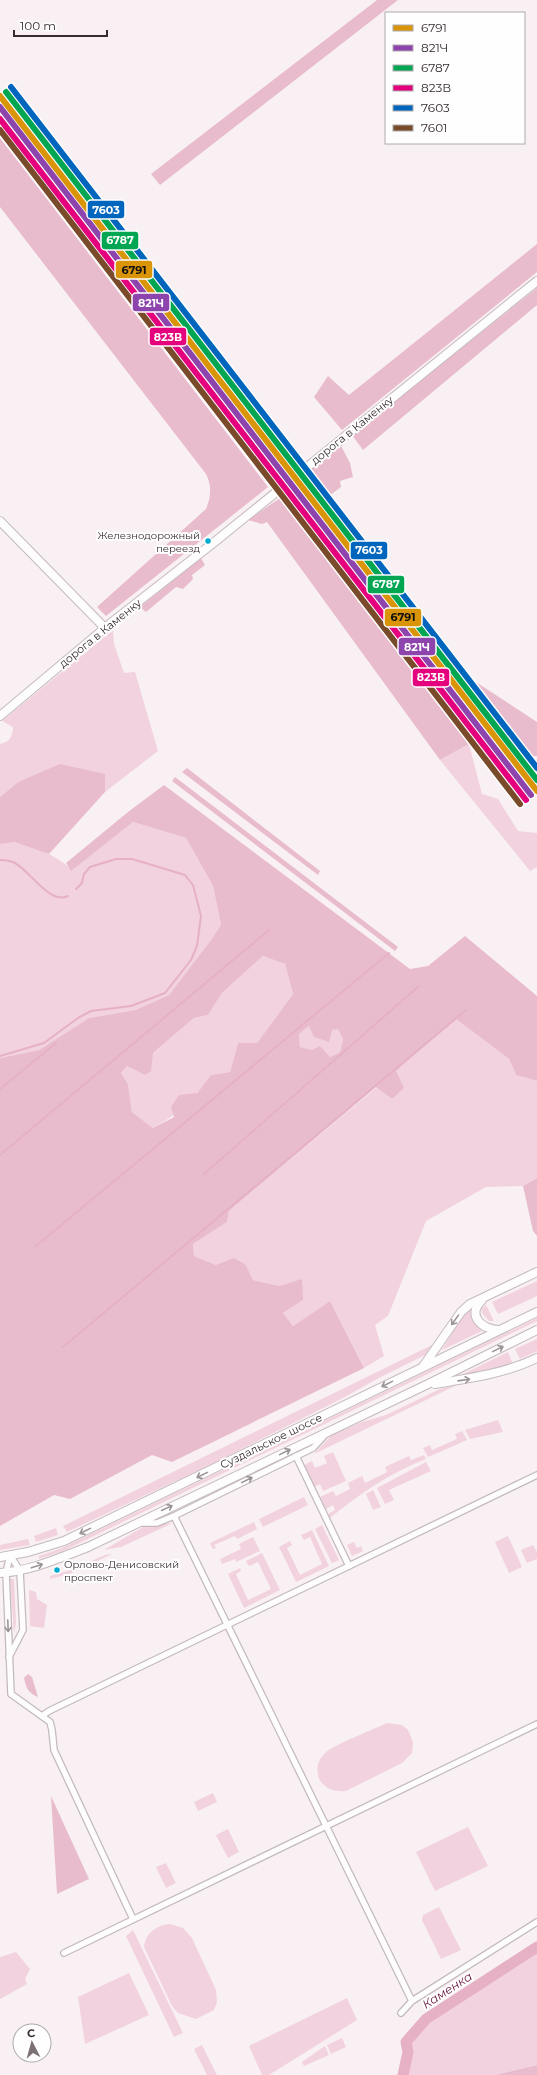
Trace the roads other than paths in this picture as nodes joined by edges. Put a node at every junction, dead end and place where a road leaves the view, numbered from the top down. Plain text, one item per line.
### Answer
1 (537, 281) edge
2 (0, 521) edge
3 (105, 628) junction
4 (0, 716) edge
5 (537, 1272) edge
6 (485, 1297) junction
7 (537, 1312) edge
8 (500, 1330) junction
9 (537, 1330) edge
10 (537, 1358) edge
11 (422, 1367) junction
12 (426, 1385) junction
13 (328, 1431) junction
14 (296, 1456) junction
15 (537, 1475) edge
16 (174, 1516) junction
17 (134, 1523) junction
18 (10, 1555) junction
19 (0, 1557) edge
20 (349, 1566) junction
21 (20, 1571) junction
22 (3, 1573) edge
23 (227, 1625) junction
24 (9, 1657) junction
25 (42, 1716) junction
26 (537, 1724) edge
27 (326, 1826) junction
28 (133, 1919) junction
29 (537, 1922) edge
30 (64, 1953) dead end
31 (412, 2002) junction
32 (401, 2013) dead end

1 - 3 main road, дорога в Каменку
2 - 3 main road
3 - 4 main road, дорога в Каменку
5 - 6 main road
6 - 8 main road
6 -> 11 main road
7 - 8 main road, Суздальское шоссе
8 - 11 main road, Суздальское шоссе
12 -> 9 main road, Суздальское шоссе
12 -> 10 main road
11 -> 18 main road, Суздальское шоссе
12 - 13 main road, Суздальское шоссе
13 - 14 street
17 -> 13 main road, Суздальское шоссе
16 -> 14 street
14 - 20 street
15 - 20 street
16 - 17 street
16 - 23 street
21 -> 17 main road, Суздальское шоссе
18 - 19 main road, Суздальское шоссе
18 - 21 street
18 - 22 street
20 - 23 street
21 - 22 main road, Суздальское шоссе
21 - 24 street
22 -> 24 street
23 - 25 street
23 - 27 street
24 - 25 street
25 - 28 street
26 - 27 street
27 - 28 street
27 - 31 street
28 - 30 street
29 - 31 street
31 - 32 street

